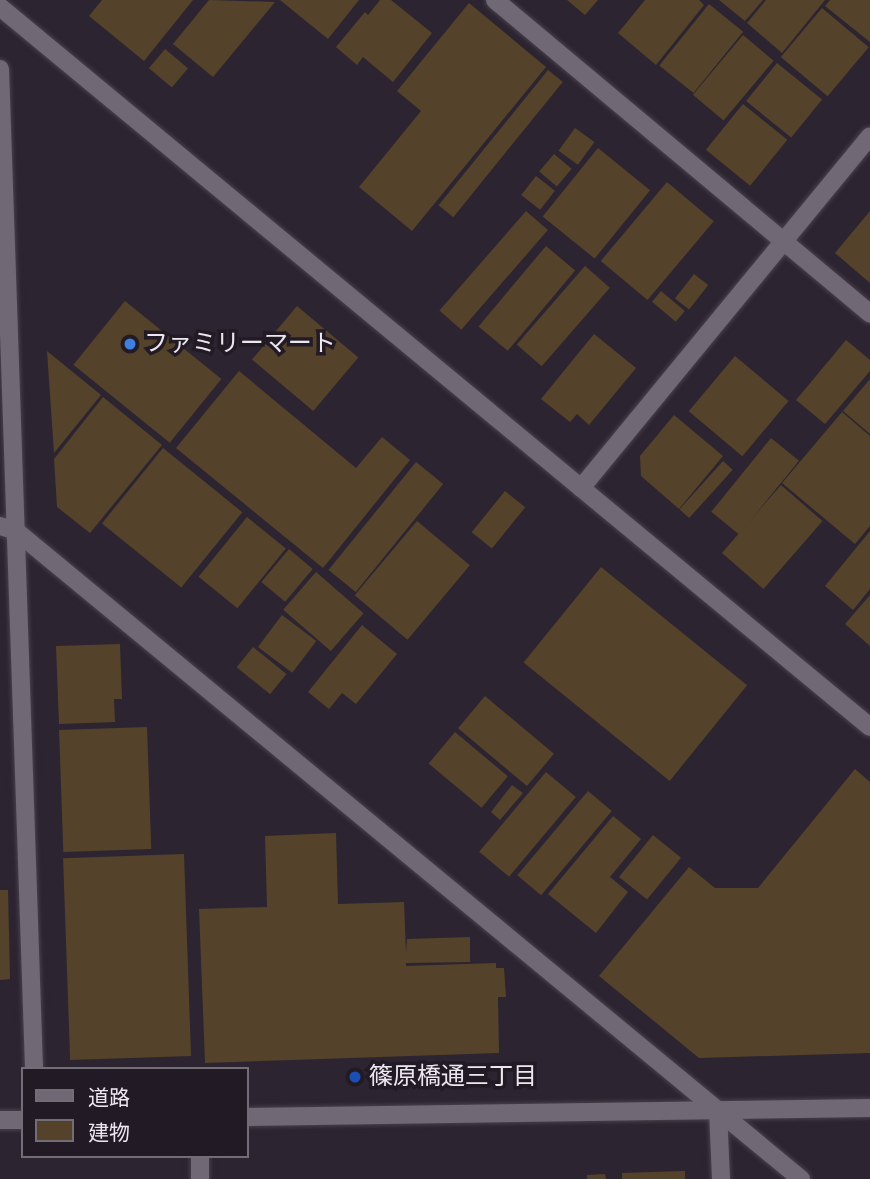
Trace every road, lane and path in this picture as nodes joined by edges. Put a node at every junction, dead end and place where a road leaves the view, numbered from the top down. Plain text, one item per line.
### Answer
1 (495, 0) edge
2 (0, 7) edge
3 (0, 69) edge
4 (870, 136) edge
5 (783, 242) junction
6 (870, 314) edge
7 (581, 488) junction
8 (8, 528) edge
9 (870, 727) edge
10 (34, 1067) edge
11 (870, 1108) edge
12 (718, 1110) junction
13 (248, 1116) edge
14 (0, 1120) edge
15 (21, 1120) edge
16 (200, 1158) edge
17 (201, 1179) edge
18 (721, 1179) edge
19 (801, 1179) edge

1 - 5 street
2 - 7 street
3 - 8 street
4 - 5 street
5 - 6 street
5 - 7 street
7 - 9 street
8 - 10 street
8 - 12 street
11 - 12 street
12 - 13 street
12 - 18 street
12 - 19 street
14 - 15 street
16 - 17 street

